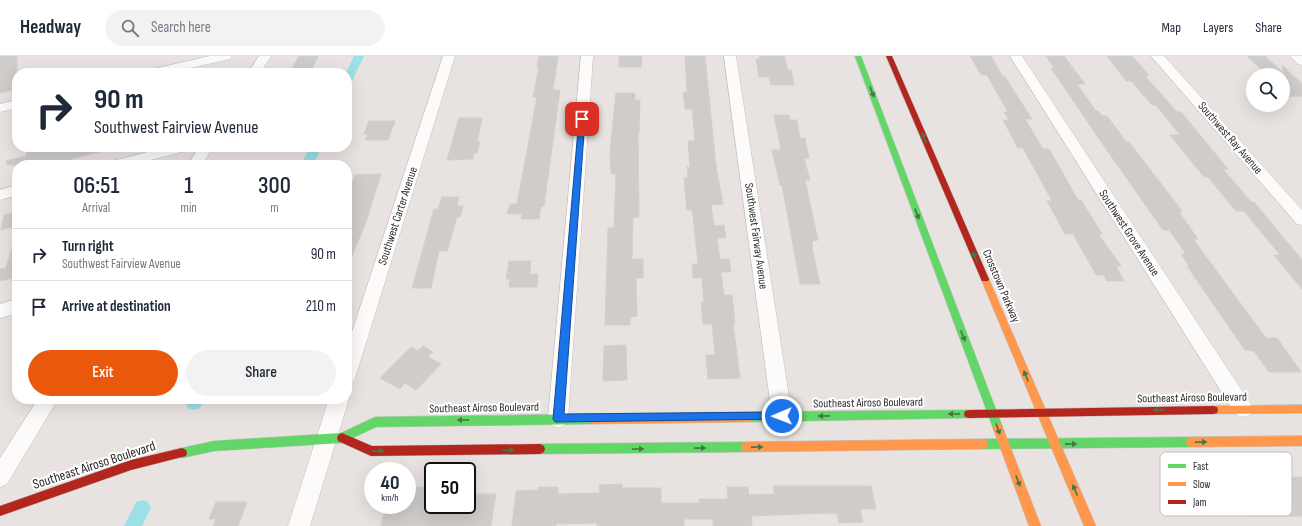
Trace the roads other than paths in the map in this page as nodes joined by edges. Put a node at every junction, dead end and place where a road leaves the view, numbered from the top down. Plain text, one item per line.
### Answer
1 (226, 56) edge
2 (265, 56) edge
3 (449, 56) edge
4 (587, 56) edge
5 (730, 56) edge
6 (858, 56) edge
7 (889, 56) edge
8 (1016, 56) edge
9 (1157, 56) edge
10 (1296, 56) edge
11 (1302, 62) edge
12 (174, 68) edge
13 (257, 68) edge
14 (12, 105) edge
15 (0, 108) edge
16 (165, 152) edge
17 (133, 160) edge
18 (12, 191) edge
19 (0, 195) edge
20 (1302, 220) edge
21 (12, 307) edge
22 (0, 311) edge
23 (352, 359) edge
24 (45, 404) edge
25 (338, 404) edge
26 (1242, 409) junction
27 (1302, 410) edge
28 (1042, 412) junction
29 (993, 413) junction
30 (782, 416) junction
31 (558, 419) junction
32 (334, 439) junction
33 (1302, 442) edge
34 (1055, 444) junction
35 (1004, 445) junction
36 (0, 477) edge
37 (0, 511) edge
38 (299, 526) edge
39 (1035, 526) edge
40 (1090, 526) edge

1 - 12 street
2 - 13 street
3 - 23 street, Southwest Carter Avenue
4 - 31 street
5 - 30 street, Southwest Fairway Avenue
6 -> 29 main road
28 -> 7 main road, Crosstown Parkway
8 - 26 street, Southwest Grove Avenue
9 - 20 street, Southwest Ray Avenue
10 - 11 street
14 - 15 street
16 - 17 street
18 - 19 street
21 - 22 street
24 - 36 street
25 - 32 street
26 - 27 main road, Southeast Airoso Boulevard
26 -> 28 main road, Southeast Airoso Boulevard
28 - 29 main road, Southeast Airoso Boulevard
28 - 34 main road, Crosstown Parkway
29 -> 30 main road, Southeast Airoso Boulevard
29 -> 35 main road
30 - 31 main road, Southeast Airoso Boulevard
31 -> 32 main road, Southeast Airoso Boulevard
32 -> 35 main road, Southeast Airoso Boulevard
32 - 37 main road, Southeast Airoso Boulevard
32 - 38 street
34 -> 33 main road, Southeast Airoso Boulevard
34 - 35 main road, Southeast Airoso Boulevard
40 -> 34 main road, Crosstown Parkway
35 -> 39 main road

